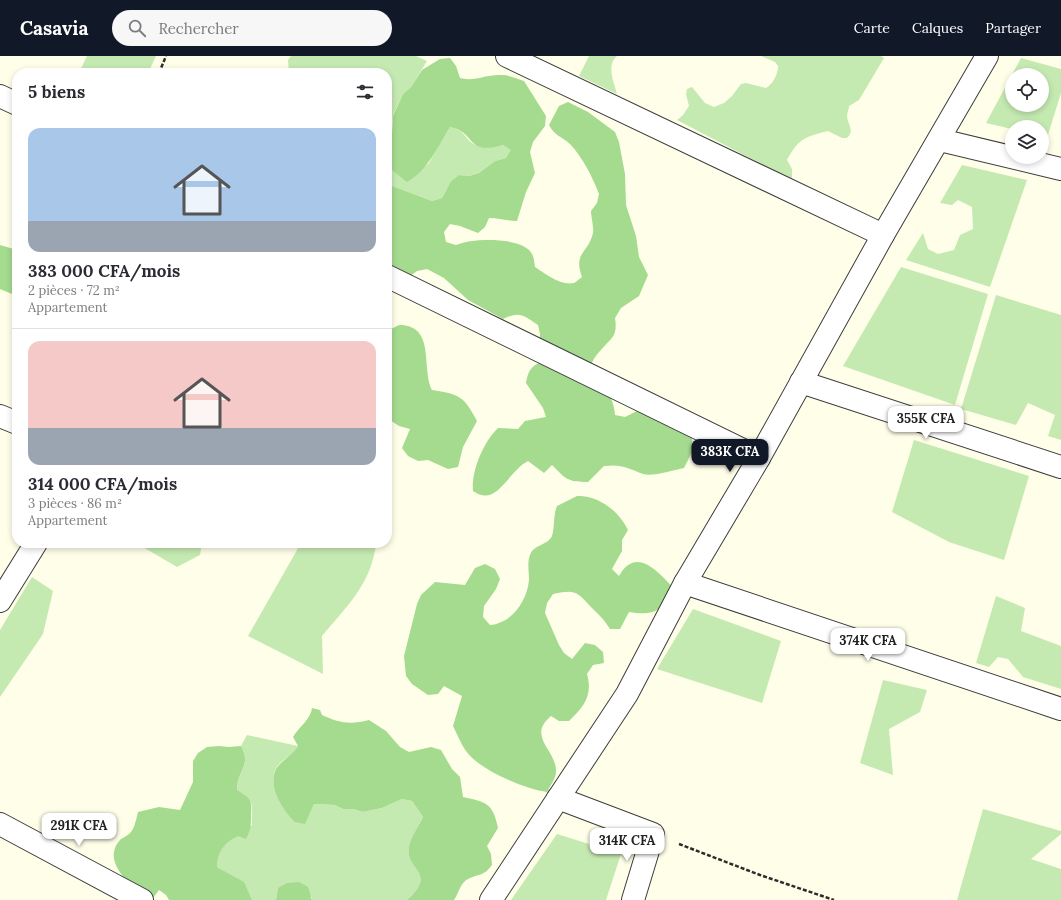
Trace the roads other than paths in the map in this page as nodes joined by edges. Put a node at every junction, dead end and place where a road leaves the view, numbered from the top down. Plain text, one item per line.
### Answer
1 (507, 56) edge
2 (987, 56) edge
3 (0, 96) edge
4 (12, 102) edge
5 (940, 140) junction
6 (1061, 169) edge
7 (883, 235) junction
8 (392, 278) edge
9 (801, 382) junction
10 (0, 416) edge
11 (12, 421) edge
12 (759, 458) junction
13 (1061, 467) edge
14 (33, 548) edge
15 (685, 583) junction
16 (0, 601) edge
17 (1061, 709) edge
18 (558, 798) junction
19 (0, 824) edge
20 (142, 900) edge
21 (491, 900) edge
22 (634, 900) edge

1 - 7 street
2 - 5 street
3 - 4 street
5 - 6 street
5 - 7 street
7 - 9 street
8 - 12 street
9 - 12 street
9 - 13 street
10 - 11 street
12 - 15 street
14 - 16 street
15 - 17 street
15 - 18 street
18 - 21 street
18 - 22 street
19 - 20 street

